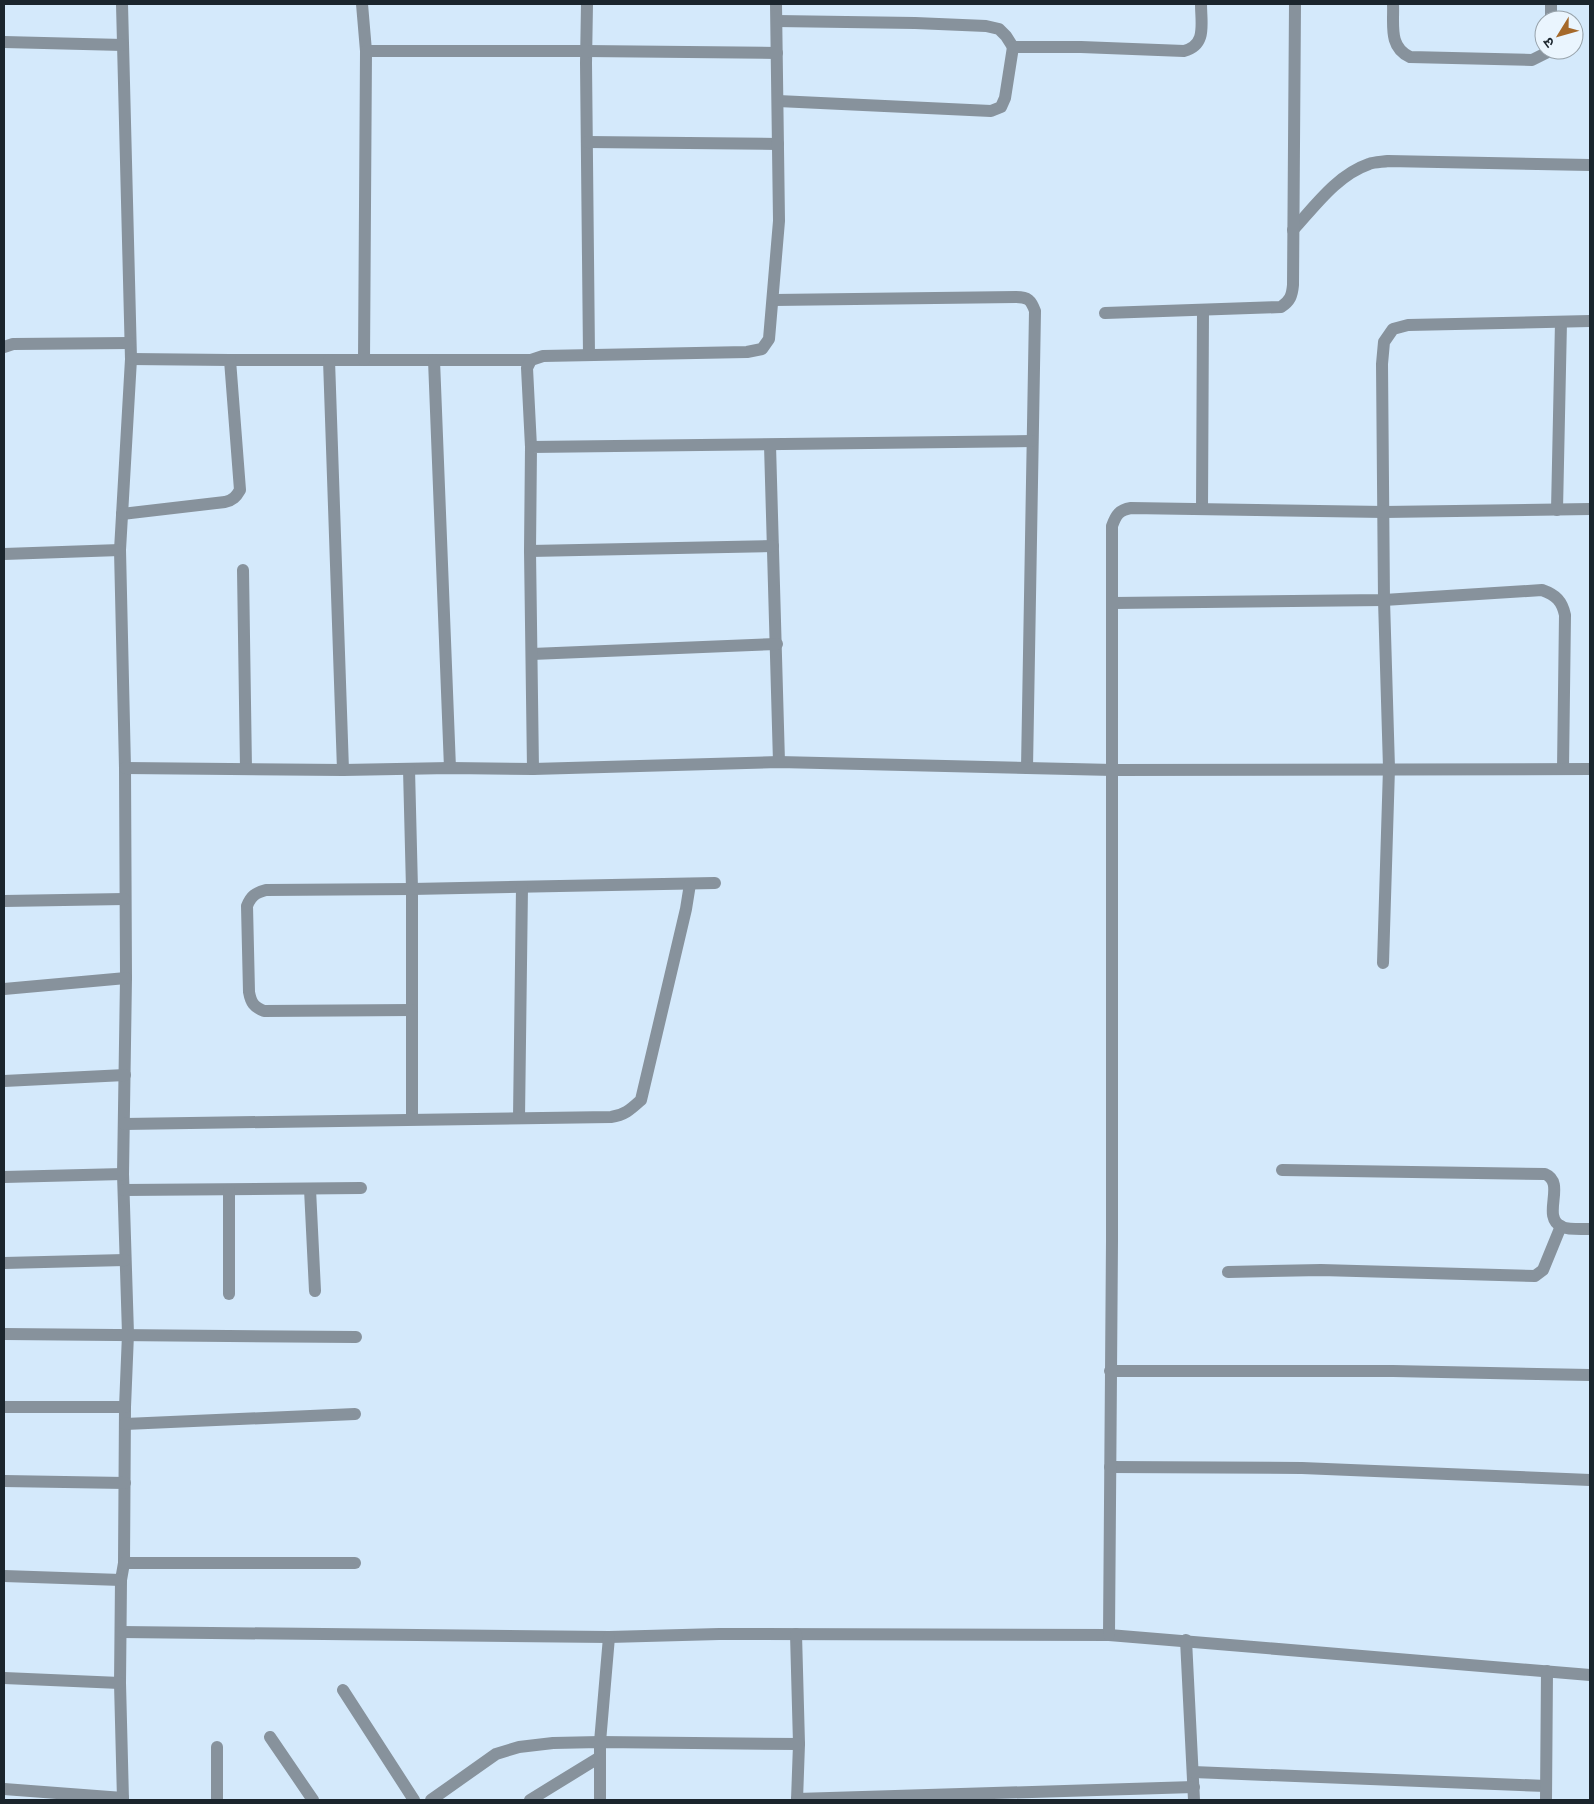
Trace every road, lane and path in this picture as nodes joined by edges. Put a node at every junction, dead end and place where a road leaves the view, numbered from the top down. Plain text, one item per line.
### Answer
1 (122, 4) edge
2 (362, 4) edge
3 (587, 4) edge
4 (776, 4) edge
5 (1201, 4) edge
6 (1295, 4) edge
7 (1393, 4) edge
8 (777, 21) junction
9 (4, 42) edge
10 (123, 45) junction
11 (1013, 47) junction
12 (366, 51) junction
13 (586, 51) junction
14 (777, 53) junction
15 (1534, 59) edge
16 (778, 102) junction
17 (587, 142) junction
18 (778, 144) junction
19 (1590, 166) edge
20 (1293, 230) junction
21 (774, 300) junction
22 (1203, 310) junction
23 (1105, 312) dead end
24 (1590, 321) edge
25 (1561, 322) junction
26 (130, 343) junction
27 (4, 347) edge
28 (589, 355) junction
29 (131, 359) junction
30 (230, 360) junction
31 (329, 360) junction
32 (364, 360) junction
33 (434, 360) junction
34 (531, 360) junction
35 (1032, 441) junction
36 (770, 445) junction
37 (531, 447) junction
38 (1202, 509) junction
39 (1590, 509) edge
40 (1557, 510) junction
41 (1384, 512) junction
42 (122, 514) junction
43 (773, 546) junction
44 (120, 550) junction
45 (530, 551) junction
46 (4, 554) edge
47 (243, 570) dead end
48 (1384, 600) junction
49 (1113, 603) junction
50 (777, 644) junction
51 (532, 654) junction
52 (779, 762) junction
53 (125, 768) junction
54 (450, 768) junction
55 (1027, 768) junction
56 (1389, 768) junction
57 (246, 769) junction
58 (409, 769) junction
59 (533, 769) junction
60 (1563, 769) junction
61 (1590, 769) edge
62 (343, 770) junction
63 (1113, 770) junction
64 (714, 883) dead end
65 (690, 884) junction
66 (522, 887) junction
67 (412, 889) junction
68 (124, 899) junction
69 (4, 901) edge
70 (1383, 963) dead end
71 (126, 978) junction
72 (4, 989) edge
73 (412, 1010) junction
74 (125, 1075) junction
75 (4, 1082) edge
76 (519, 1118) junction
77 (412, 1119) junction
78 (124, 1124) junction
79 (1282, 1170) dead end
80 (123, 1174) junction
81 (4, 1177) edge
82 (361, 1188) dead end
83 (310, 1189) junction
84 (124, 1190) junction
85 (229, 1190) junction
86 (1561, 1226) junction
87 (1590, 1229) edge
88 (125, 1260) junction
89 (4, 1263) edge
90 (1228, 1272) dead end
91 (314, 1291) dead end
92 (229, 1294) dead end
93 (4, 1334) edge
94 (128, 1334) junction
95 (356, 1337) dead end
96 (1110, 1372) junction
97 (1590, 1375) edge
98 (4, 1407) edge
99 (125, 1407) junction
100 (355, 1414) dead end
101 (126, 1424) junction
102 (1110, 1466) junction
103 (4, 1480) edge
104 (1590, 1480) edge
105 (125, 1483) junction
106 (124, 1562) junction
107 (356, 1563) dead end
108 (4, 1576) edge
109 (121, 1580) junction
110 (121, 1632) junction
111 (796, 1634) junction
112 (1109, 1635) junction
113 (609, 1637) junction
114 (1186, 1640) junction
115 (1547, 1671) junction
116 (1590, 1675) edge
117 (4, 1678) edge
118 (120, 1683) junction
119 (343, 1690) dead end
120 (270, 1737) dead end
121 (600, 1742) junction
122 (799, 1744) junction
123 (217, 1747) dead end
124 (600, 1756) junction
125 (1193, 1772) junction
126 (1546, 1786) junction
127 (1194, 1787) junction
128 (4, 1789) edge
129 (123, 1799) edge
130 (218, 1800) edge
131 (313, 1800) edge
132 (414, 1800) edge
133 (431, 1800) edge
134 (530, 1800) edge
135 (600, 1800) edge
136 (798, 1800) edge
137 (1194, 1800) edge
138 (1546, 1800) edge

1 - 10 street
2 - 12 street
3 - 13 street
4 - 8 street
5 - 11 street
6 - 20 street
7 - 15 street
8 - 11 street
8 - 14 street
9 - 10 street
10 - 26 street
11 - 16 street
12 - 13 street
12 - 32 street
13 - 14 street
13 - 17 street
14 - 16 street
16 - 18 street
17 - 18 street
17 - 28 street
18 - 21 street
19 - 20 street
20 - 22 street
21 - 28 street
21 - 35 street
22 - 23 street
22 - 38 street
24 - 25 street
25 - 40 street
25 - 41 street
26 - 27 street
26 - 29 street
28 - 34 street
29 - 30 street
29 - 42 street
30 - 31 street
30 - 42 street
31 - 32 street
31 - 62 street
32 - 33 street
33 - 34 street
33 - 54 street
34 - 37 street
35 - 36 street
35 - 55 street
36 - 37 street
36 - 43 street
37 - 45 street
38 - 41 street
38 - 49 street
39 - 40 street
40 - 41 street
41 - 48 street
42 - 44 street
43 - 45 street
43 - 50 street
44 - 46 street
44 - 53 street
45 - 51 street
47 - 57 street
48 - 49 street
48 - 56 street
48 - 60 street
49 - 63 street
50 - 51 street
50 - 52 street
51 - 59 street
52 - 55 street
52 - 59 street
53 - 57 street
53 - 68 street
54 - 58 street
54 - 59 street
55 - 63 street
56 - 60 street
56 - 63 street
56 - 70 street
57 - 62 street
58 - 62 street
58 - 67 street
60 - 61 street
63 - 96 street
64 - 65 street
65 - 66 street
65 - 76 street
66 - 67 street
66 - 76 street
67 - 73 street
67 - 73 street
68 - 69 street
68 - 71 street
71 - 72 street
71 - 74 street
73 - 77 street
74 - 75 street
74 - 78 street
76 - 77 street
77 - 78 street
78 - 80 street
79 - 86 street
80 - 81 street
80 - 84 street
82 - 83 street
83 - 85 street
83 - 91 street
84 - 85 street
84 - 88 street
85 - 92 street
86 - 87 street
86 - 90 street
88 - 89 street
88 - 94 street
93 - 94 street
94 - 95 street
94 - 99 street
96 - 97 street
96 - 102 street
98 - 99 street
99 - 101 street
100 - 101 street
101 - 105 street
102 - 104 street
102 - 112 street
103 - 105 street
105 - 106 street
106 - 107 street
106 - 109 street
108 - 109 street
109 - 110 street
110 - 113 street
110 - 118 street
111 - 112 street
111 - 113 street
111 - 122 street
112 - 114 street
113 - 121 street
114 - 115 street
114 - 125 street
115 - 116 street
115 - 126 street
117 - 118 street
118 - 129 street
119 - 132 street
120 - 131 street
121 - 122 street
121 - 124 street
121 - 133 street
122 - 136 street
123 - 130 street
124 - 134 street
124 - 135 street
125 - 126 street
125 - 127 street
126 - 138 street
127 - 136 street
127 - 137 street
128 - 129 street

